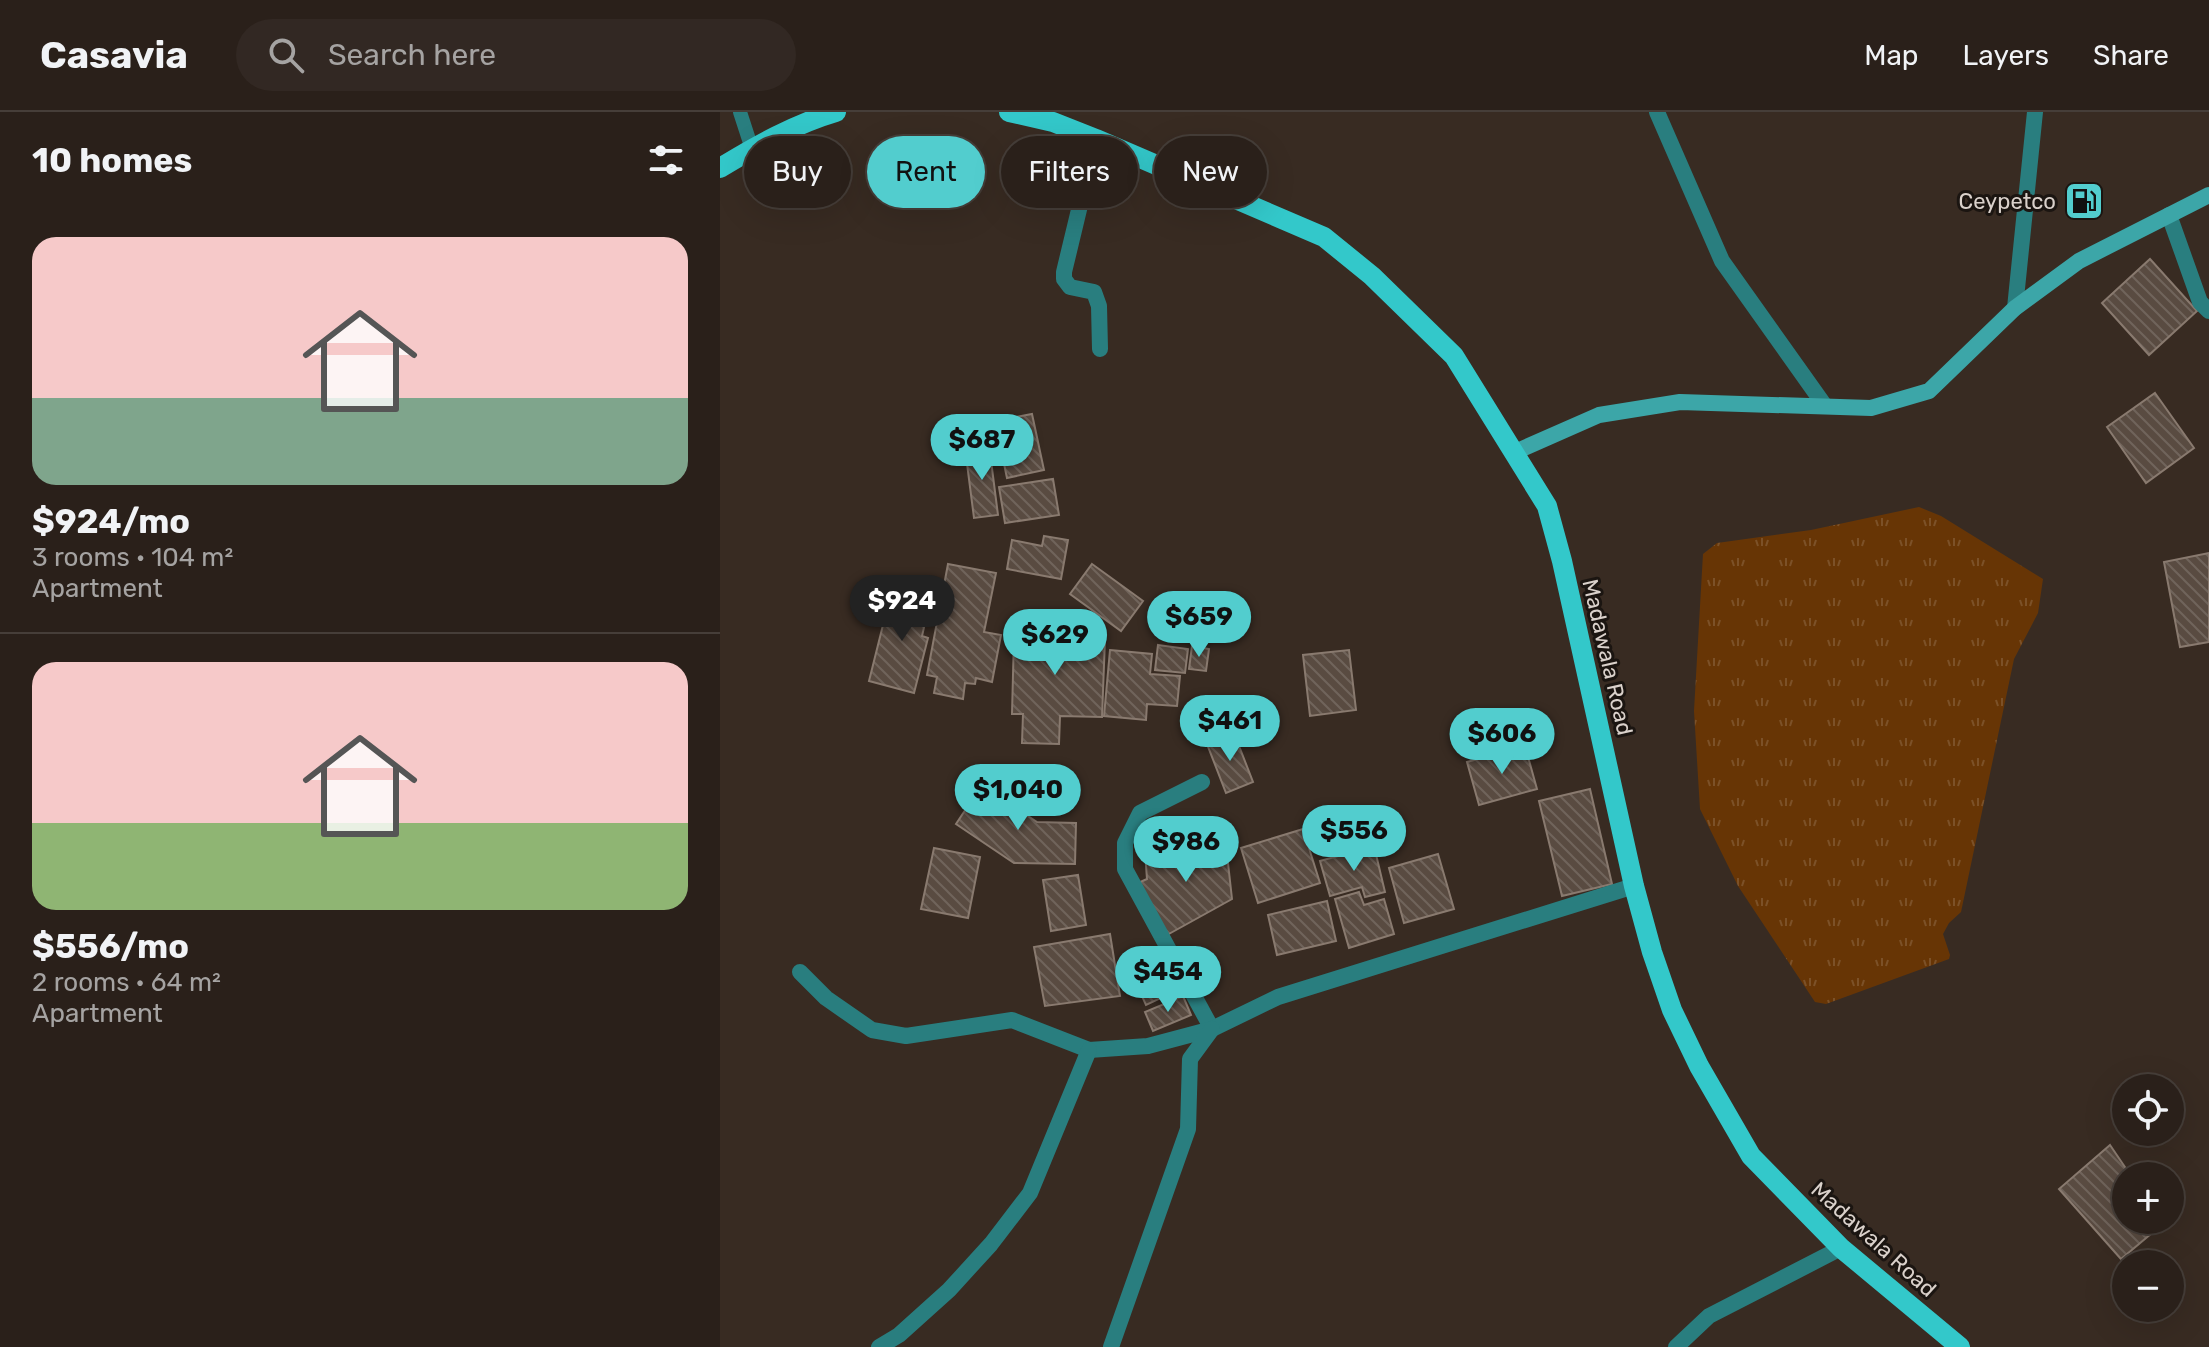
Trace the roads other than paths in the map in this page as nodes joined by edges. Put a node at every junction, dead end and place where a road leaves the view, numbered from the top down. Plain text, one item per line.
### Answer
1 (740, 112) edge
2 (836, 112) edge
3 (1009, 112) edge
4 (1657, 112) edge
5 (2035, 112) edge
6 (1055, 117) edge
7 (748, 136) edge
8 (782, 136) edge
9 (1090, 136) edge
10 (744, 154) edge
11 (1138, 157) edge
12 (720, 168) edge
13 (2209, 195) edge
14 (1079, 208) edge
15 (2169, 215) junction
16 (2015, 308) junction
17 (2209, 311) edge
18 (1100, 349) dead end
19 (1825, 406) junction
20 (1515, 452) junction
21 (1202, 782) dead end
22 (1634, 886) junction
23 (800, 972) dead end
24 (1212, 1029) junction
25 (1089, 1050) junction
26 (1841, 1248) junction
27 (879, 1347) edge
28 (1111, 1347) edge
29 (1676, 1347) edge
30 (1960, 1347) edge

1 - 7 lane
2 - 8 main road
3 - 6 main road, Madawala Road
4 - 19 street
5 - 16 street
6 - 9 main road, Madawala Road
10 - 12 main road
11 - 20 main road, Madawala Road
13 - 15 main road
14 - 18 street
15 - 16 main road
15 - 17 street
16 - 19 main road
19 - 20 main road
20 - 22 main road, Madawala Road
21 - 24 street
22 - 24 street
22 - 26 main road, Madawala Road
23 - 25 street
24 - 25 street
24 - 28 street
25 - 27 street
26 - 29 street
26 - 30 main road, Madawala Road

